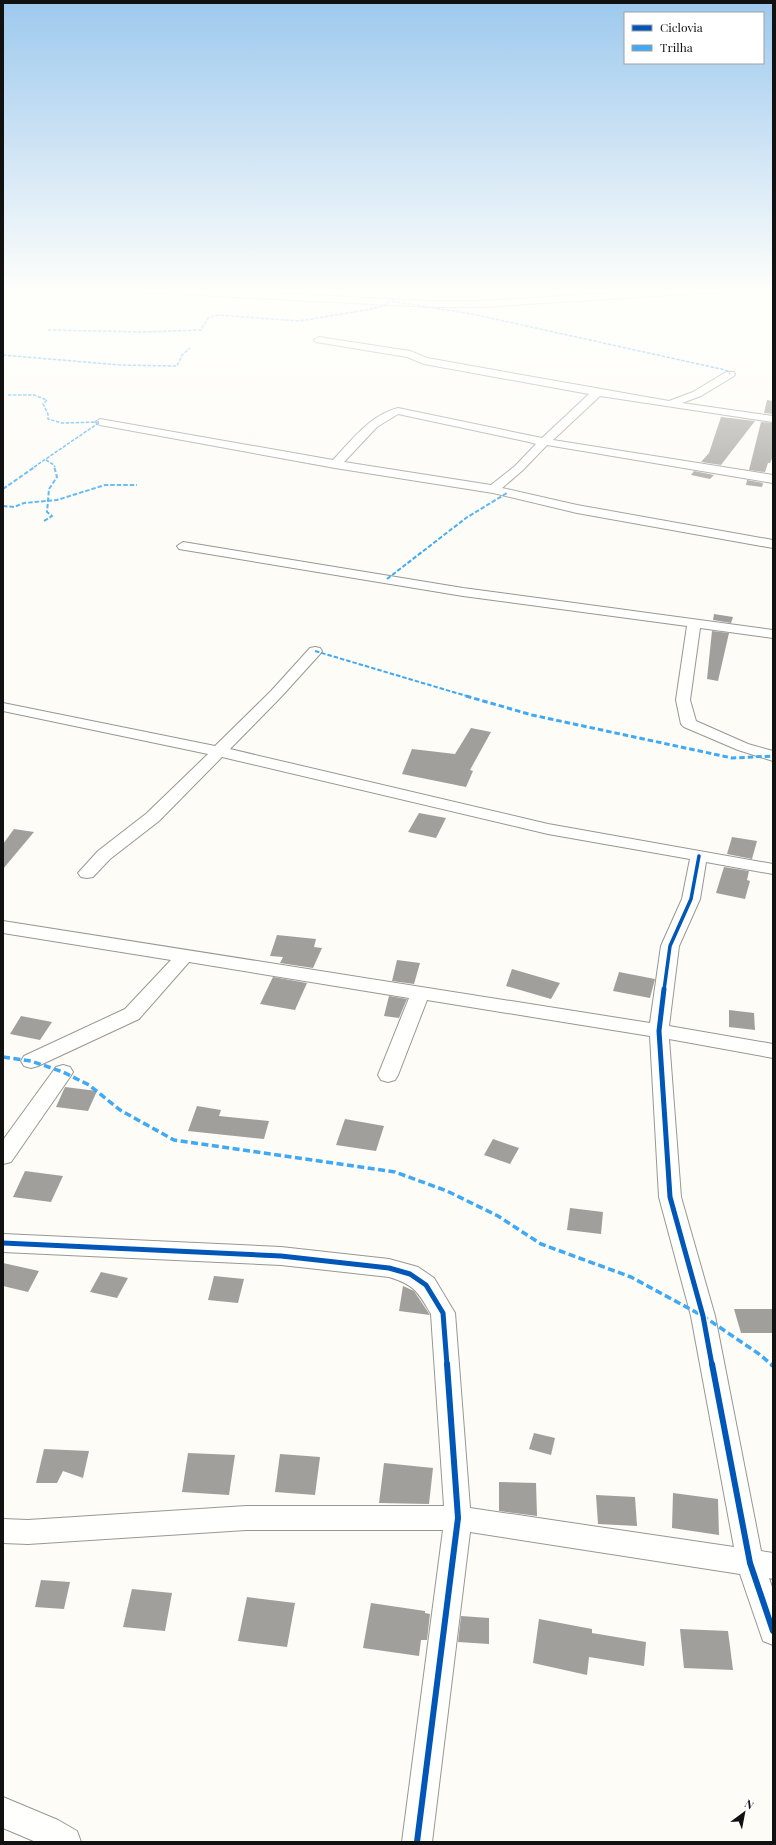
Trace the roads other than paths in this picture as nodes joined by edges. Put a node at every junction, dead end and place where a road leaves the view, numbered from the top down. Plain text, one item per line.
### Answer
1 (498, 374) edge
2 (730, 374) dead end
3 (598, 392) junction
4 (671, 404) junction
5 (773, 419) edge
6 (100, 422) dead end
7 (544, 441) junction
8 (335, 465) junction
9 (773, 479) edge
10 (493, 488) junction
11 (773, 544) edge
12 (183, 546) dead end
13 (694, 623) junction
14 (773, 634) edge
15 (315, 651) dead end
16 (3, 707) edge
17 (219, 752) junction
18 (773, 756) edge
19 (698, 856) junction
20 (773, 870) edge
21 (87, 873) dead end
22 (3, 926) edge
23 (185, 956) junction
24 (420, 994) junction
25 (659, 1031) junction
26 (773, 1051) edge
27 (31, 1061) dead end
28 (63, 1072) dead end
29 (388, 1075) dead end
30 (3, 1156) edge
31 (3, 1243) edge
32 (458, 1518) junction
33 (3, 1532) edge
34 (762, 1565) edge
35 (773, 1631) edge
36 (3, 1812) edge
37 (66, 1842) edge
38 (417, 1842) edge

1 - 3 street
2 - 4 street
3 - 4 street
3 - 7 street
4 - 5 street
6 - 8 street
7 - 8 street
7 - 9 street
7 - 10 street
8 - 10 street
10 - 11 street
12 - 13 street
13 - 14 street
13 - 18 street
15 - 17 street
16 - 17 street
17 - 19 street
17 - 21 street
19 - 20 street
19 - 25 street
22 - 23 street
23 - 24 street
23 - 27 street
24 - 25 street
24 - 29 street
25 - 26 street
25 - 34 street
28 - 30 street
31 - 32 street
32 - 33 street
32 - 34 street
32 - 38 street
34 - 35 street
36 - 37 street

